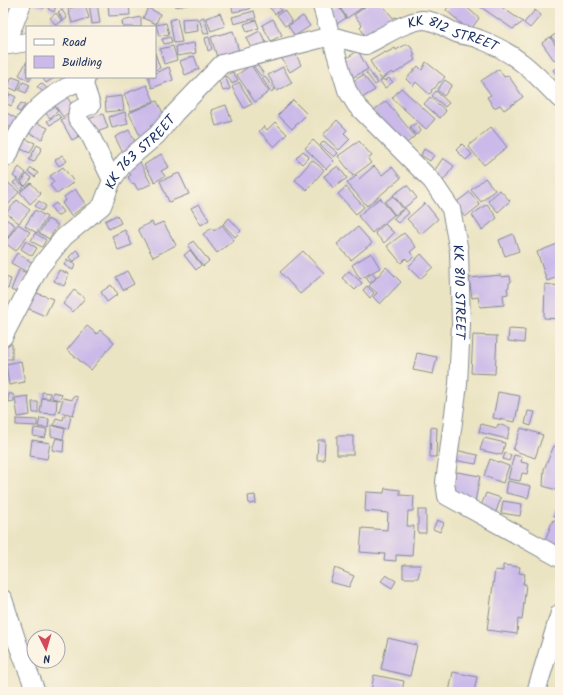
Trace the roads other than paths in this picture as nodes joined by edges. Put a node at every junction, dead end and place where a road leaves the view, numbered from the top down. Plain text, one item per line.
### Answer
1 (22, 3) edge
2 (321, 3) edge
3 (331, 36) junction
4 (26, 42) edge
5 (3, 46) edge
6 (86, 78) edge
7 (560, 98) edge
8 (8, 156) dead end
9 (112, 180) junction
10 (3, 337) edge
11 (560, 558) edge
12 (3, 599) edge
13 (560, 613) edge
14 (36, 692) edge
15 (536, 692) edge

1 - 5 street
2 - 3 street, KK 810 STREET
3 - 7 street, KK 812 STREET
3 - 9 street, KK 763 STREET
3 - 11 street, KK 810 STREET
4 - 5 street
6 - 8 street
6 - 9 street
9 - 10 street, KK 763 STREET
12 - 14 street
13 - 15 street

